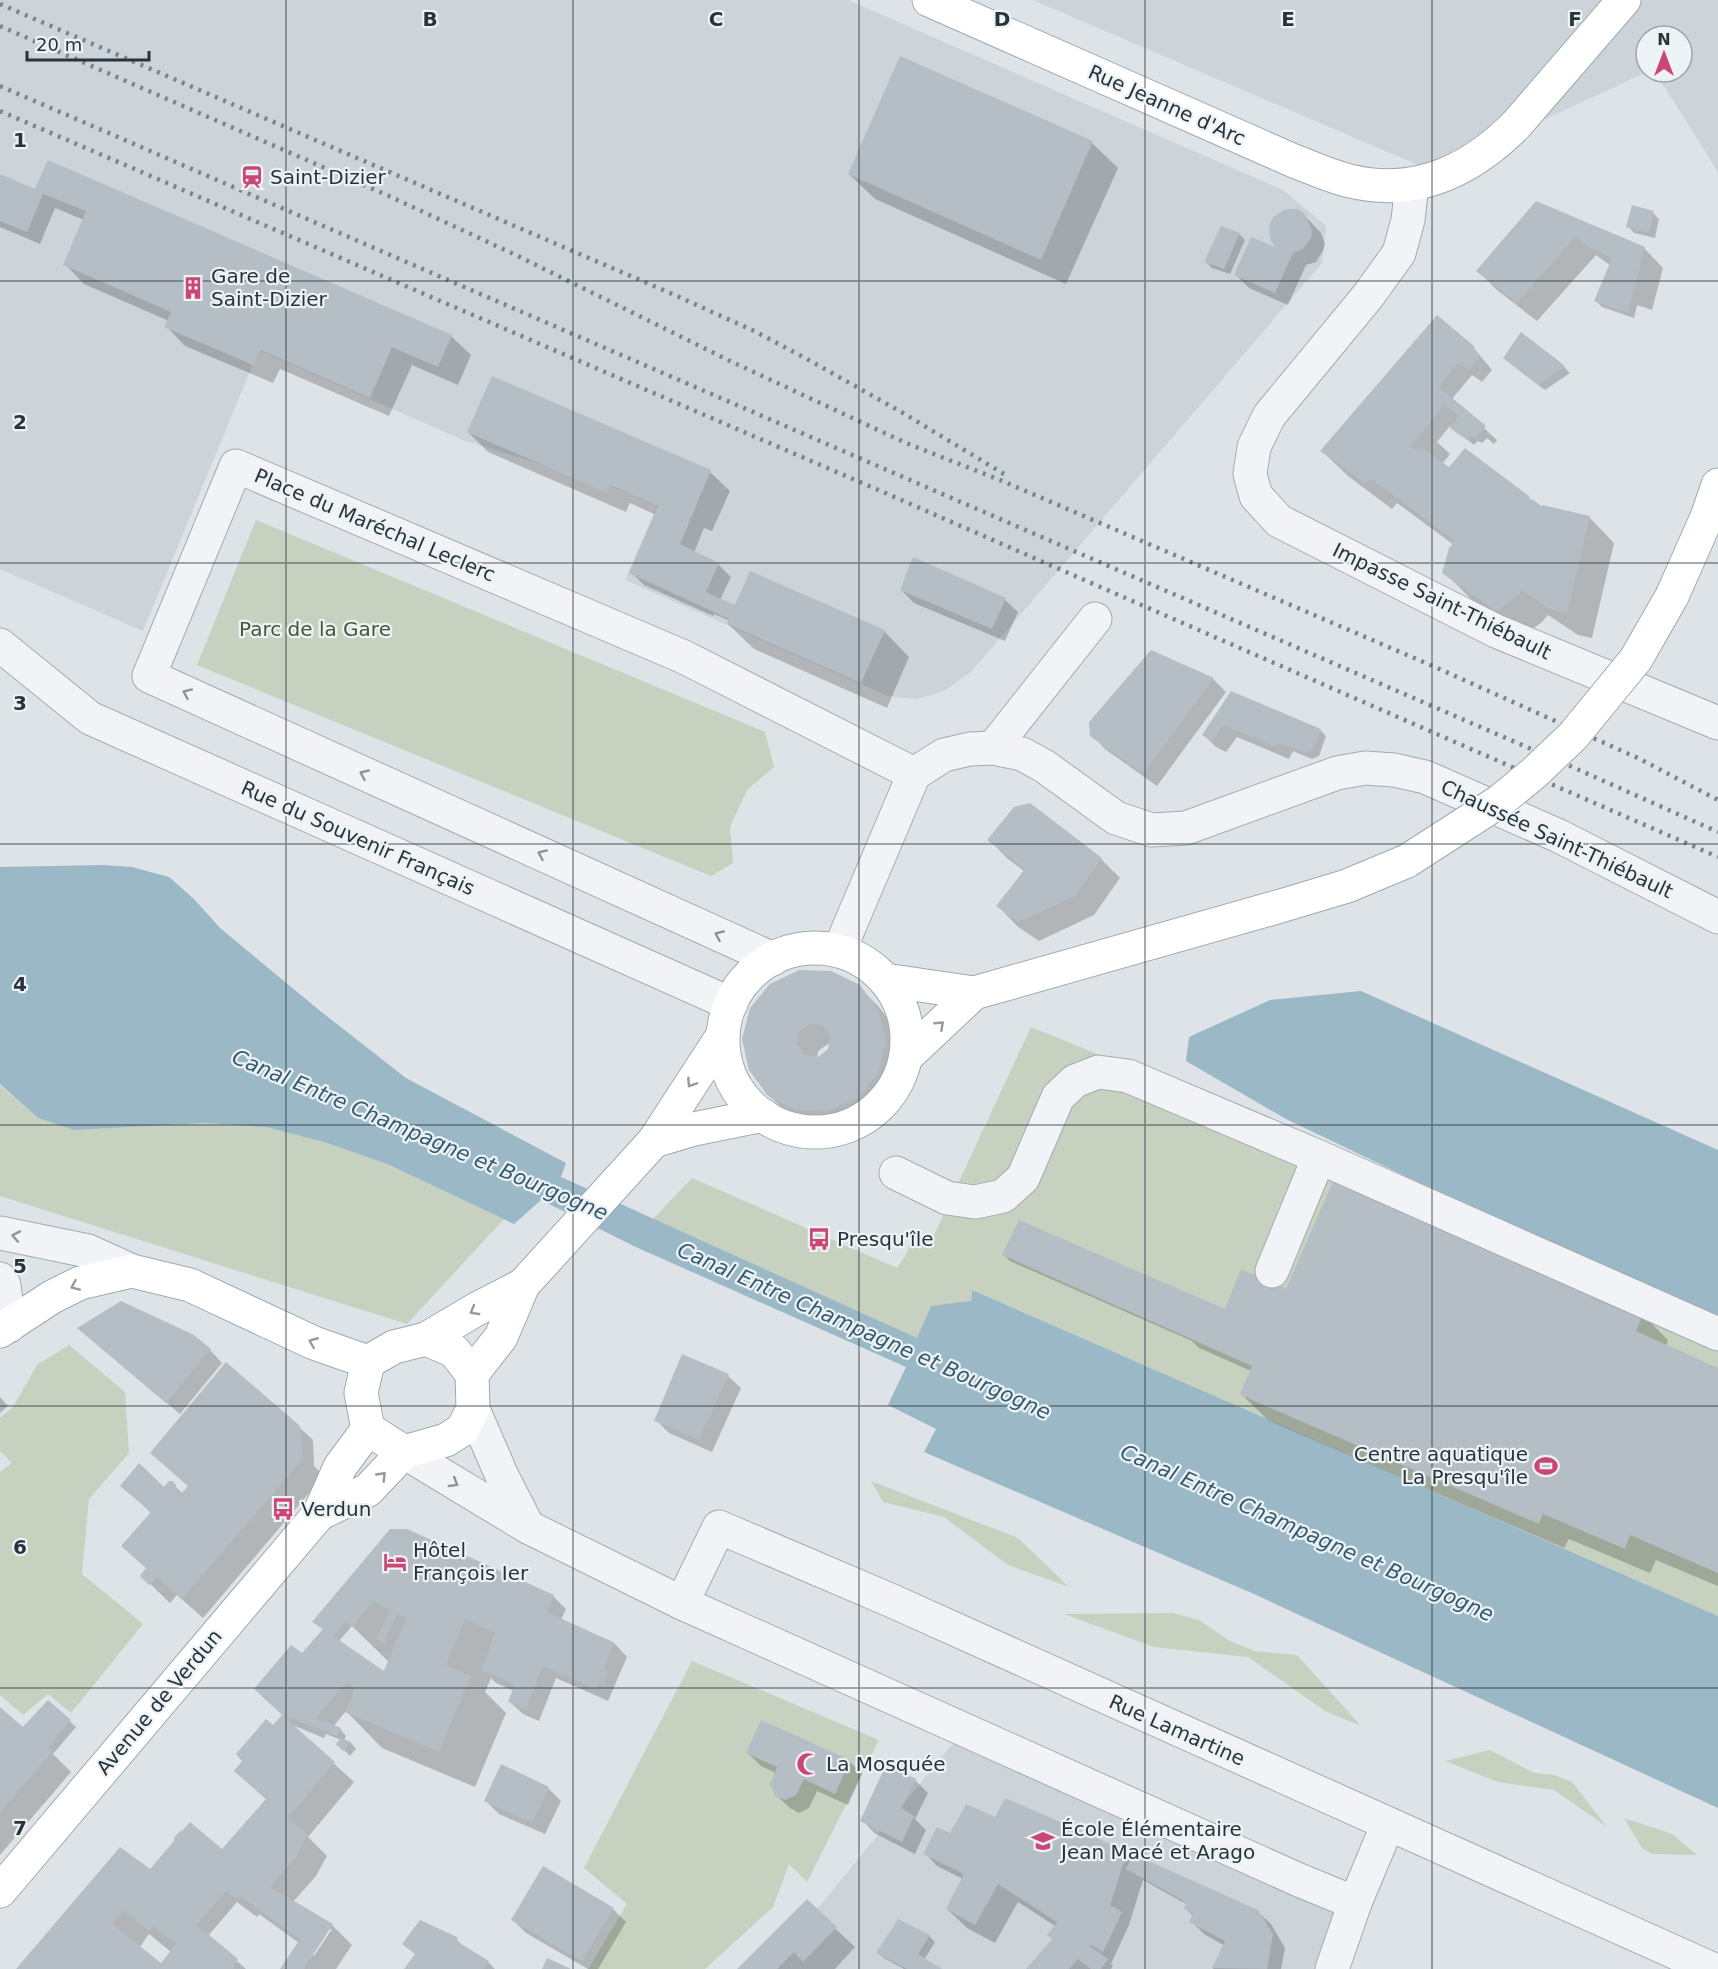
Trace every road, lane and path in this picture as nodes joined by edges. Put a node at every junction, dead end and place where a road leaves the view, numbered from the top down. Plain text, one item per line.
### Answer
1 (929, 0) edge
2 (1624, 0) edge
3 (1412, 184) junction
4 (1718, 484) edge
5 (1095, 619) dead end
6 (0, 645) edge
7 (1718, 723) edge
8 (993, 748) junction
9 (914, 774) junction
10 (1718, 917) edge
11 (839, 951) junction
12 (773, 959) junction
13 (885, 980) junction
14 (974, 993) junction
15 (727, 1019) junction
16 (906, 1058) junction
17 (763, 1115) junction
18 (646, 1150) junction
19 (1320, 1156) junction
20 (896, 1173) dead end
21 (0, 1233) edge
22 (132, 1271) junction
23 (1272, 1271) dead end
24 (0, 1279) edge
25 (523, 1285) junction
26 (4, 1328) edge
27 (1718, 1334) edge
28 (426, 1339) junction
29 (368, 1362) junction
30 (471, 1374) junction
31 (473, 1409) junction
32 (368, 1429) junction
33 (404, 1452) junction
34 (319, 1514) junction
35 (528, 1527) junction
36 (682, 1604) junction
37 (1388, 1824) junction
38 (0, 1891) edge
39 (1355, 1903) junction
40 (1332, 1969) edge
41 (1712, 1969) edge

1 - 3 main road, Rue Jeanne d'Arc
2 - 3 main road, Rue Jeanne d'Arc
3 - 7 street, Impasse Saint-Thiébault
4 - 14 main road, bridge
5 - 8 street
6 - 15 street, Rue du Souvenir Français
8 - 9 street
8 - 10 street, Chaussée Saint-Thiébault
9 - 11 street
12 -> 9 street, Place du Maréchal Leclerc
11 - 12 main road
11 - 13 main road
12 - 15 main road
13 - 14 main road
13 - 16 main road
16 -> 14 main road
15 - 17 main road
15 -> 18 main road
16 - 17 main road
17 - 18 main road
18 - 25 main road
19 - 20 street
19 - 23 street
19 - 27 street
22 -> 21 street
22 -> 26 main road
29 -> 22 main road
24 - 26 street
25 -> 28 main road
25 - 30 main road
28 - 29 main road
28 - 30 main road
29 - 32 main road
30 - 31 main road
31 - 33 main road
31 - 35 street
32 - 33 main road
32 - 34 main road
34 -> 33 main road
33 -> 35 street
34 - 38 main road, Avenue de Verdun
35 - 36 street
36 - 37 street, Rue Lamartine
36 - 39 street
37 - 39 street
37 - 41 street, Rue Lamartine
39 - 40 street

